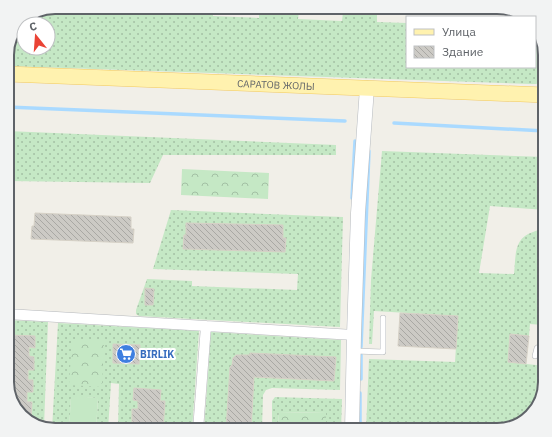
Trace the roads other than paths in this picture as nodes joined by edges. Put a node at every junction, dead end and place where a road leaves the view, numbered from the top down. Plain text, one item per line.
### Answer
1 (14, 74) edge
2 (14, 84) edge
3 (367, 93) junction
4 (538, 95) edge
5 (14, 314) edge
6 (384, 318) dead end
7 (206, 326) junction
8 (354, 335) junction
9 (538, 347) edge
10 (354, 351) junction
11 (535, 356) dead end
12 (199, 423) edge
13 (352, 423) edge

1 - 3 main road, САРАТОВ ЖОЛЫ
2 - 3 main road, САРАТОВ ЖОЛЫ
3 - 4 main road, САРАТОВ ЖОЛЫ
3 - 8 street
5 - 7 street
6 - 10 lane
7 - 8 street
7 - 12 street
8 - 10 street
9 - 11 lane
10 - 13 street

